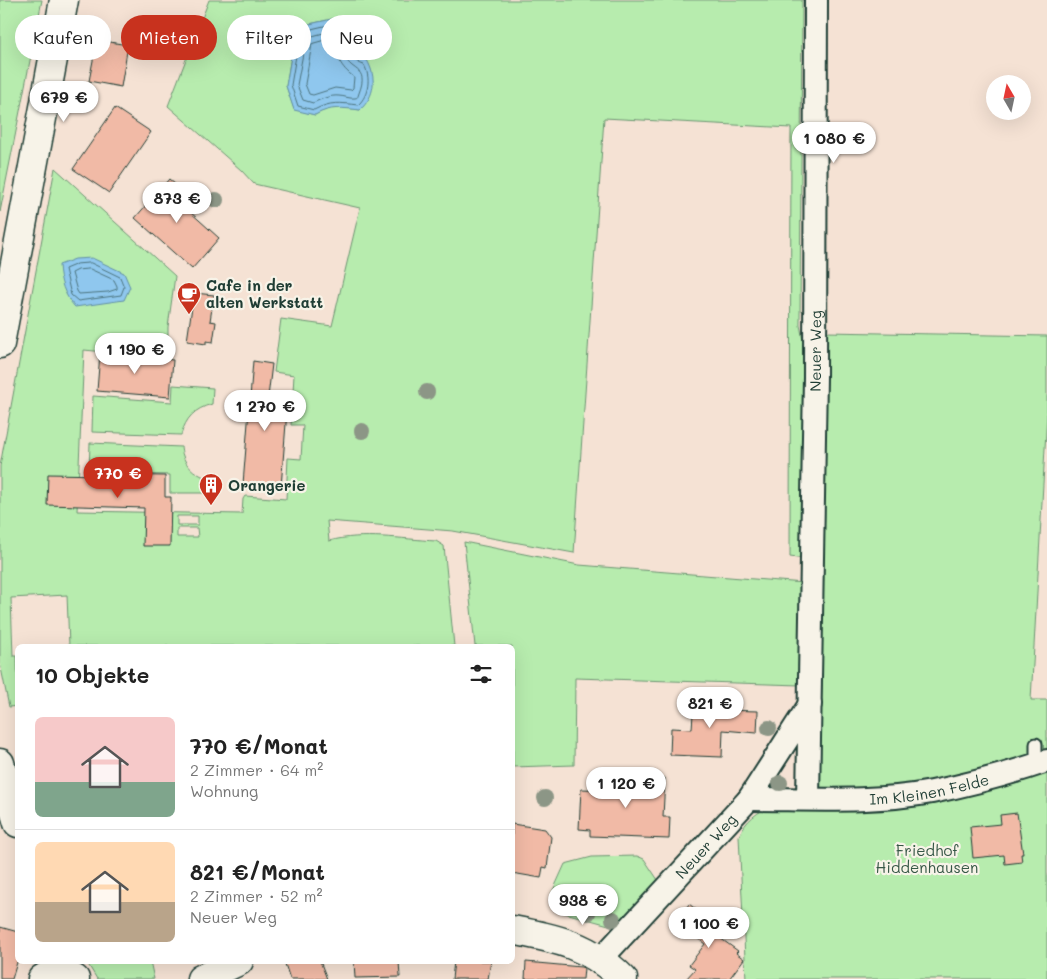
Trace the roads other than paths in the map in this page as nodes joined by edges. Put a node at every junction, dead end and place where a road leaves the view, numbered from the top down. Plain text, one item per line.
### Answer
1 (64, 0) edge
2 (816, 0) edge
3 (0, 344) edge
4 (810, 704) junction
5 (1040, 757) edge
6 (0, 764) edge
7 (749, 799) junction
8 (808, 799) junction
9 (15, 813) edge
10 (515, 931) edge
11 (601, 959) junction
12 (69, 964) edge
13 (233, 964) edge
14 (44, 972) edge
15 (75, 979) edge
16 (201, 979) edge
17 (623, 979) edge

1 - 3 street
2 - 4 street, Neuer Weg
4 - 7 street, Neuer Weg
4 - 8 street, Neuer Weg
5 - 8 street, Im Kleinen Felde
6 - 9 street
7 - 8 street
7 - 11 street, Neuer Weg
10 - 11 street
11 - 17 street
12 - 15 street
13 - 16 street
14 - 15 street

